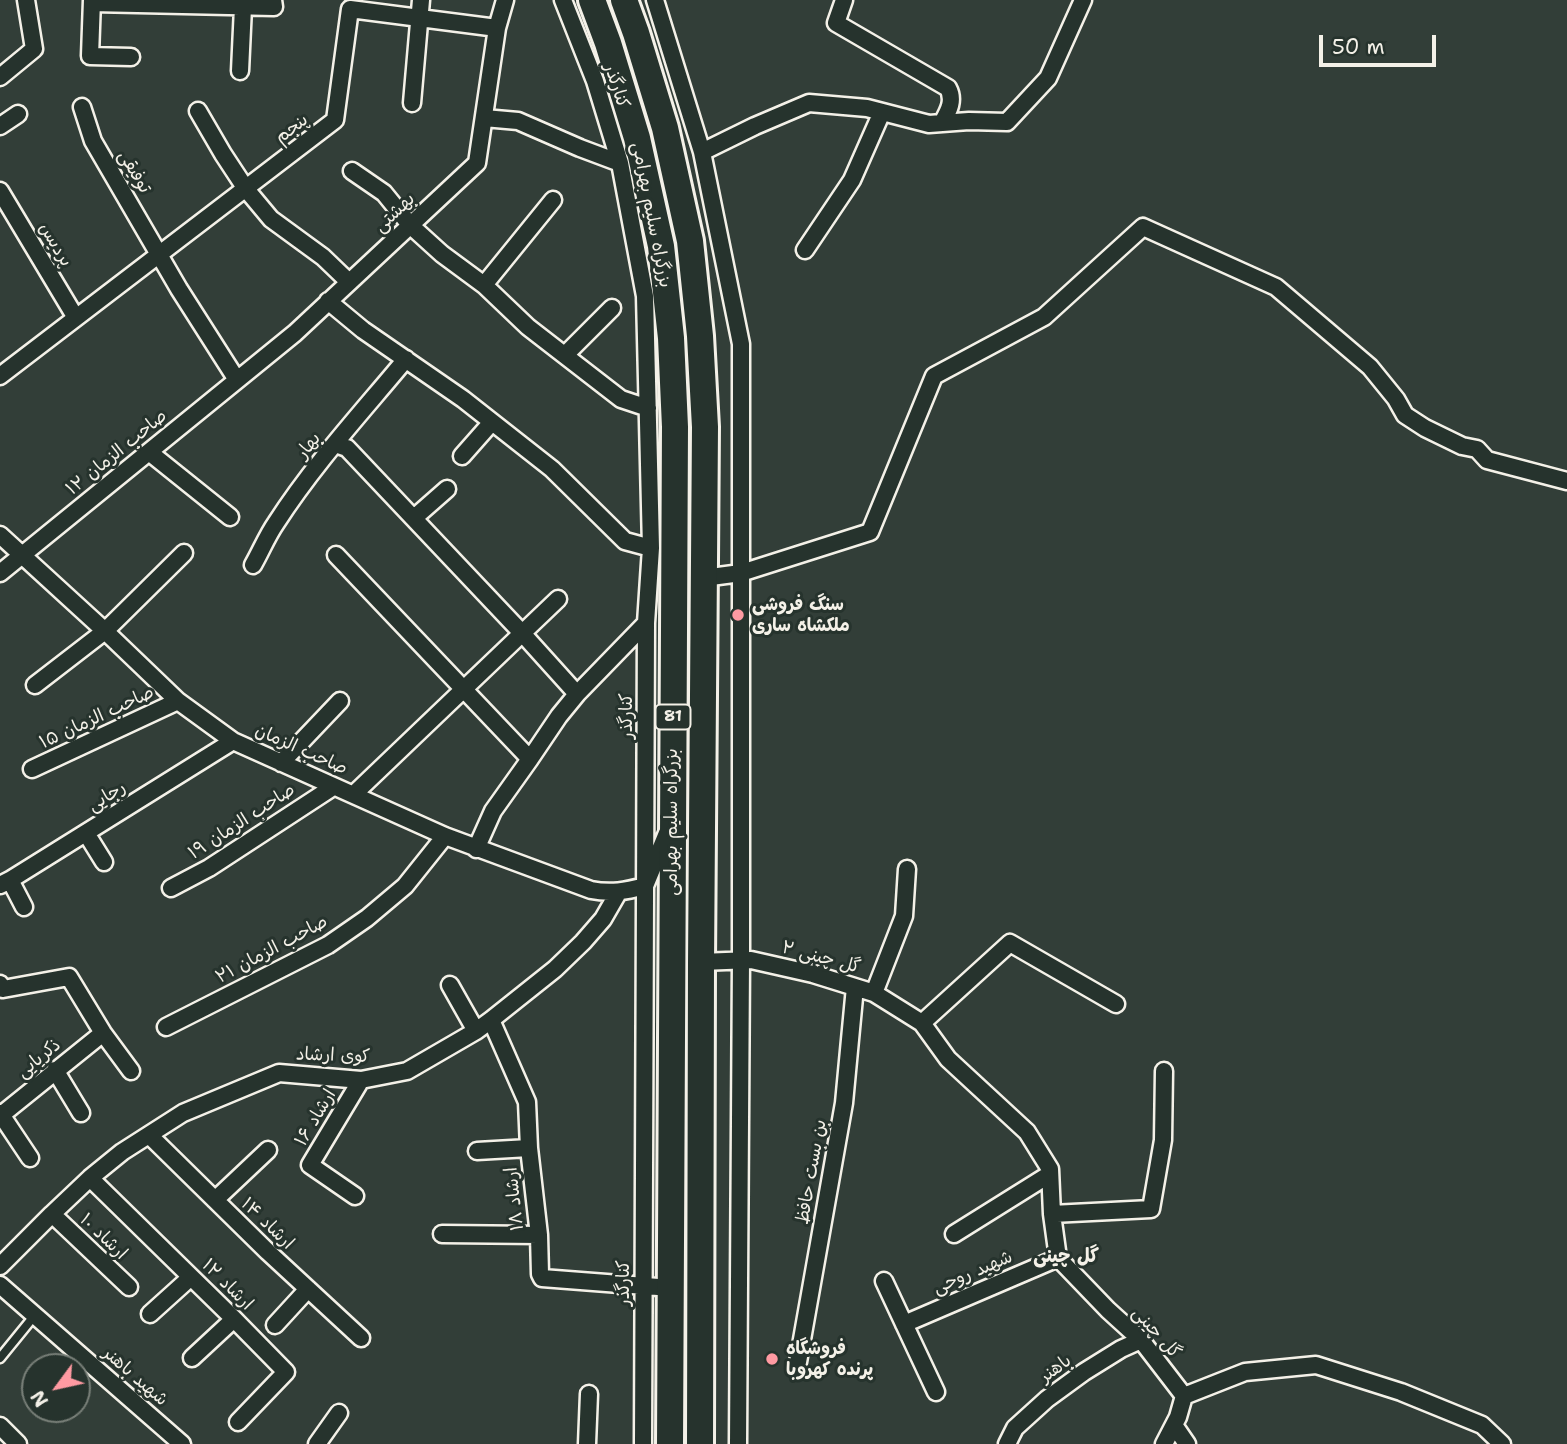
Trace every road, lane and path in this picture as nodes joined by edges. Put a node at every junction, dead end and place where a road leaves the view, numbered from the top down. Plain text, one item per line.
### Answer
1 (26, 0) edge
2 (273, 0) edge
3 (421, 0) edge
4 (505, 0) edge
5 (563, 0) edge
6 (592, 0) edge
7 (624, 0) edge
8 (656, 0) edge
9 (844, 0) edge
10 (1083, 0) edge
11 (92, 1) edge
12 (351, 5) edge
13 (243, 6) junction
14 (419, 18) junction
15 (497, 28) junction
16 (131, 57) dead end
17 (240, 71) dead end
18 (0, 77) edge
19 (412, 103) dead end
20 (82, 107) dead end
21 (198, 111) dead end
22 (882, 112) junction
23 (18, 114) dead end
24 (484, 118) junction
25 (942, 123) junction
26 (0, 126) edge
27 (702, 152) junction
28 (620, 163) junction
29 (352, 171) dead end
30 (246, 188) junction
31 (0, 191) edge
32 (552, 200) dead end
33 (410, 225) junction
34 (805, 250) dead end
35 (160, 254) junction
36 (349, 282) junction
37 (484, 285) junction
38 (328, 301) junction
39 (612, 308) dead end
40 (76, 318) junction
41 (565, 355) junction
42 (406, 359) junction
43 (0, 376) edge
44 (237, 380) junction
45 (648, 408) junction
46 (492, 422) junction
47 (335, 444) junction
48 (149, 452) junction
49 (462, 456) dead end
50 (1567, 481) edge
51 (447, 489) dead end
52 (230, 517) dead end
53 (414, 518) junction
54 (0, 535) edge
55 (651, 548) junction
56 (184, 553) dead end
57 (22, 555) junction
58 (337, 555) dead end
59 (253, 565) dead end
60 (0, 573) edge
61 (741, 573) junction
62 (703, 578) junction
63 (558, 599) dead end
64 (646, 623) junction
65 (105, 631) junction
66 (522, 633) junction
67 (35, 685) dead end
68 (463, 690) junction
69 (578, 694) junction
70 (178, 701) junction
71 (340, 701) dead end
72 (233, 741) junction
73 (530, 760) junction
74 (281, 763) junction
75 (32, 769) dead end
76 (333, 787) junction
77 (354, 794) junction
78 (672, 820) junction
79 (86, 833) junction
80 (445, 836) junction
81 (476, 849) junction
82 (104, 862) dead end
83 (907, 869) dead end
84 (5, 882) edge
85 (645, 886) junction
86 (171, 888) dead end
87 (618, 892) junction
88 (24, 907) dead end
89 (741, 961) junction
90 (701, 962) junction
91 (645, 983) junction
92 (0, 984) edge
93 (450, 985) dead end
94 (855, 987) junction
95 (874, 993) junction
96 (1116, 1004) dead end
97 (491, 1020) junction
98 (672, 1022) junction
99 (922, 1023) junction
100 (166, 1027) dead end
101 (476, 1031) junction
102 (103, 1033) junction
103 (55, 1070) junction
104 (131, 1071) dead end
105 (1164, 1071) dead end
106 (361, 1080) junction
107 (80, 1114) dead end
108 (0, 1115) edge
109 (149, 1135) junction
110 (529, 1148) junction
111 (268, 1150) dead end
112 (477, 1151) dead end
113 (30, 1158) dead end
114 (1050, 1174) junction
115 (90, 1178) junction
116 (355, 1196) dead end
117 (215, 1200) junction
118 (52, 1214) junction
119 (1052, 1214) junction
120 (442, 1234) dead end
121 (954, 1234) dead end
122 (539, 1235) junction
123 (1058, 1258) junction
124 (0, 1266) edge
125 (191, 1277) junction
126 (884, 1281) dead end
127 (0, 1285) edge
128 (129, 1287) dead end
129 (644, 1287) junction
130 (671, 1288) junction
131 (308, 1289) junction
132 (150, 1314) dead end
133 (35, 1315) junction
134 (234, 1319) junction
135 (904, 1324) junction
136 (275, 1325) dead end
137 (361, 1338) dead end
138 (1141, 1340) junction
139 (77, 1352) joint
140 (0, 1358) edge
141 (192, 1358) dead end
142 (798, 1362) dead end
143 (936, 1392) dead end
144 (589, 1394) dead end
145 (1184, 1396) junction
146 (339, 1413) dead end
147 (238, 1422) dead end
148 (1174, 1425) junction
149 (0, 1426) edge
150 (175, 1442) edge
151 (18, 1444) edge
152 (317, 1444) edge
153 (587, 1444) edge
154 (643, 1444) edge
155 (670, 1444) edge
156 (700, 1444) edge
157 (738, 1444) edge
158 (1007, 1444) edge
159 (1164, 1444) edge
160 (1187, 1444) edge
161 (1502, 1444) edge

1 - 18 street
2 - 13 street
3 - 14 street
4 - 15 street
5 - 28 street, کنارگذر
6 - 78 highway, بزرگراه سلیم بهرامی / 81
7 - 62 highway, بزرگراه سلیم بهرامی / 81
8 - 27 street
9 - 25 street
10 - 25 street
11 - 13 street
11 - 16 street
12 - 14 street, پنجم
12 - 30 street, پنجم
13 - 17 street
14 - 15 street, پنجم
14 - 19 street
15 - 24 street, بهشتی
20 - 35 street, توفیقی
21 - 30 street
22 - 25 street
22 - 27 street
22 - 34 street
23 - 26 street
24 - 28 street
24 - 33 street, بهشتی
27 - 61 street
28 - 45 street, کنارگذر
29 - 33 street
30 - 35 street, پنجم
30 - 36 street
31 - 40 street, پردیس
32 - 37 street
33 - 36 street, بهشتی
33 - 37 street
35 - 40 street, پنجم
35 - 44 street, توفیقی
36 - 38 street, بهشتی
37 - 41 street
38 - 42 street
38 - 44 street, بهشتی
39 - 41 street
40 - 43 street, پنجم
41 - 45 street
42 - 46 street
42 - 47 street, بهار
44 - 48 street, صاحب الزمان ۱۲
45 - 55 street, کنارگذر
46 - 49 street
46 - 55 street
47 - 53 street
47 - 59 street, بهار
48 - 52 street
48 - 57 street, صاحب الزمان ۱۲
50 - 61 street
51 - 53 street
53 - 66 street
54 - 57 street, صاحب الزمان
55 - 64 street, کنارگذر
56 - 65 street
57 - 60 street, صاحب الزمان ۱۲
57 - 65 street, صاحب الزمان
58 - 68 street
61 - 62 street
61 - 89 street
62 - 90 highway, بزرگراه سلیم بهرامی / 81
63 - 66 street
64 - 69 street
64 - 85 street, کنارگذر
65 - 67 street
65 - 70 street, صاحب الزمان
66 - 68 street
66 - 69 street
68 - 73 street
68 - 77 street
69 - 73 street
70 - 72 street, صاحب الزمان
70 - 75 street, صاحب الزمان ۱۵
71 - 74 street
72 - 74 street, صاحب الزمان
72 - 79 street, رجایی
73 - 81 street
74 - 76 street, صاحب الزمان
76 - 77 street, صاحب الزمان
76 - 86 street, صاحب الزمان ۱۹
77 - 80 street, صاحب الزمان
78 - 85 street
78 - 98 highway, بزرگراه سلیم بهرامی / 81
79 - 82 street
79 - 84 street, رجایی
80 - 81 street, صاحب الزمان
80 - 100 street, صاحب الزمان ۲۱
81 - 87 street, صاحب الزمان
83 - 95 street
84 - 88 street
85 - 87 street, صاحب الزمان
85 - 91 street, کنارگذر
87 - 97 street, کوی ارشاد
89 - 90 street, گل چینی ۲
89 - 94 street, گل چینی ۲
89 - 157 street
90 - 156 highway, بزرگراه سلیم بهرامی / 81
91 - 98 street
91 - 129 street, کنارگذر
92 - 102 street
93 - 101 street
94 - 95 street, گل چینی ۲
94 - 142 street, بن بست حافظ
95 - 99 street, گل چینی ۲
96 - 99 street
97 - 101 street, کوی ارشاد
97 - 110 street, ارشاد ۱۸
98 - 130 highway, بزرگراه سلیم بهرامی / 81
99 - 114 street
101 - 106 street, کوی ارشاد
102 - 103 street, ذکریایی
102 - 104 street
103 - 107 street
103 - 108 street, ذکریایی
105 - 119 street
106 - 109 street, کوی ارشاد
106 - 116 street, ارشاد ۱۶
108 - 113 street
109 - 115 street, کوی ارشاد
109 - 117 street, ارشاد ۱۴
110 - 112 street
110 - 122 street, ارشاد ۱۸
111 - 117 street
114 - 119 street
114 - 121 street
115 - 118 street, کوی ارشاد
115 - 125 street, ارشاد ۱۲
117 - 131 street, ارشاد ۱۴
118 - 124 street, کوی ارشاد
118 - 128 street, ارشاد ۱۰
119 - 123 street
120 - 122 street
122 - 129 street, ارشاد ۱۸
123 - 135 street, شهید روحی
123 - 138 street, گل چینی
125 - 132 street
125 - 134 street, ارشاد ۱۲
126 - 135 street
127 - 133 street, شهید باهنر
129 - 130 street
129 - 154 street, کنارگذر
130 - 155 highway, بزرگراه سلیم بهرامی / 81
131 - 136 street
131 - 137 street, ارشاد ۱۴
133 - 139 street, شهید باهنر
133 - 140 lane
134 - 141 street
134 - 147 street, ارشاد ۱۲
135 - 143 street
138 - 145 street, گل چینی
138 - 158 street, باهنر
139 - 150 street, شهید باهنر
144 - 153 street
145 - 148 street
145 - 161 street
146 - 152 street
148 - 159 street
148 - 160 street
149 - 151 street

